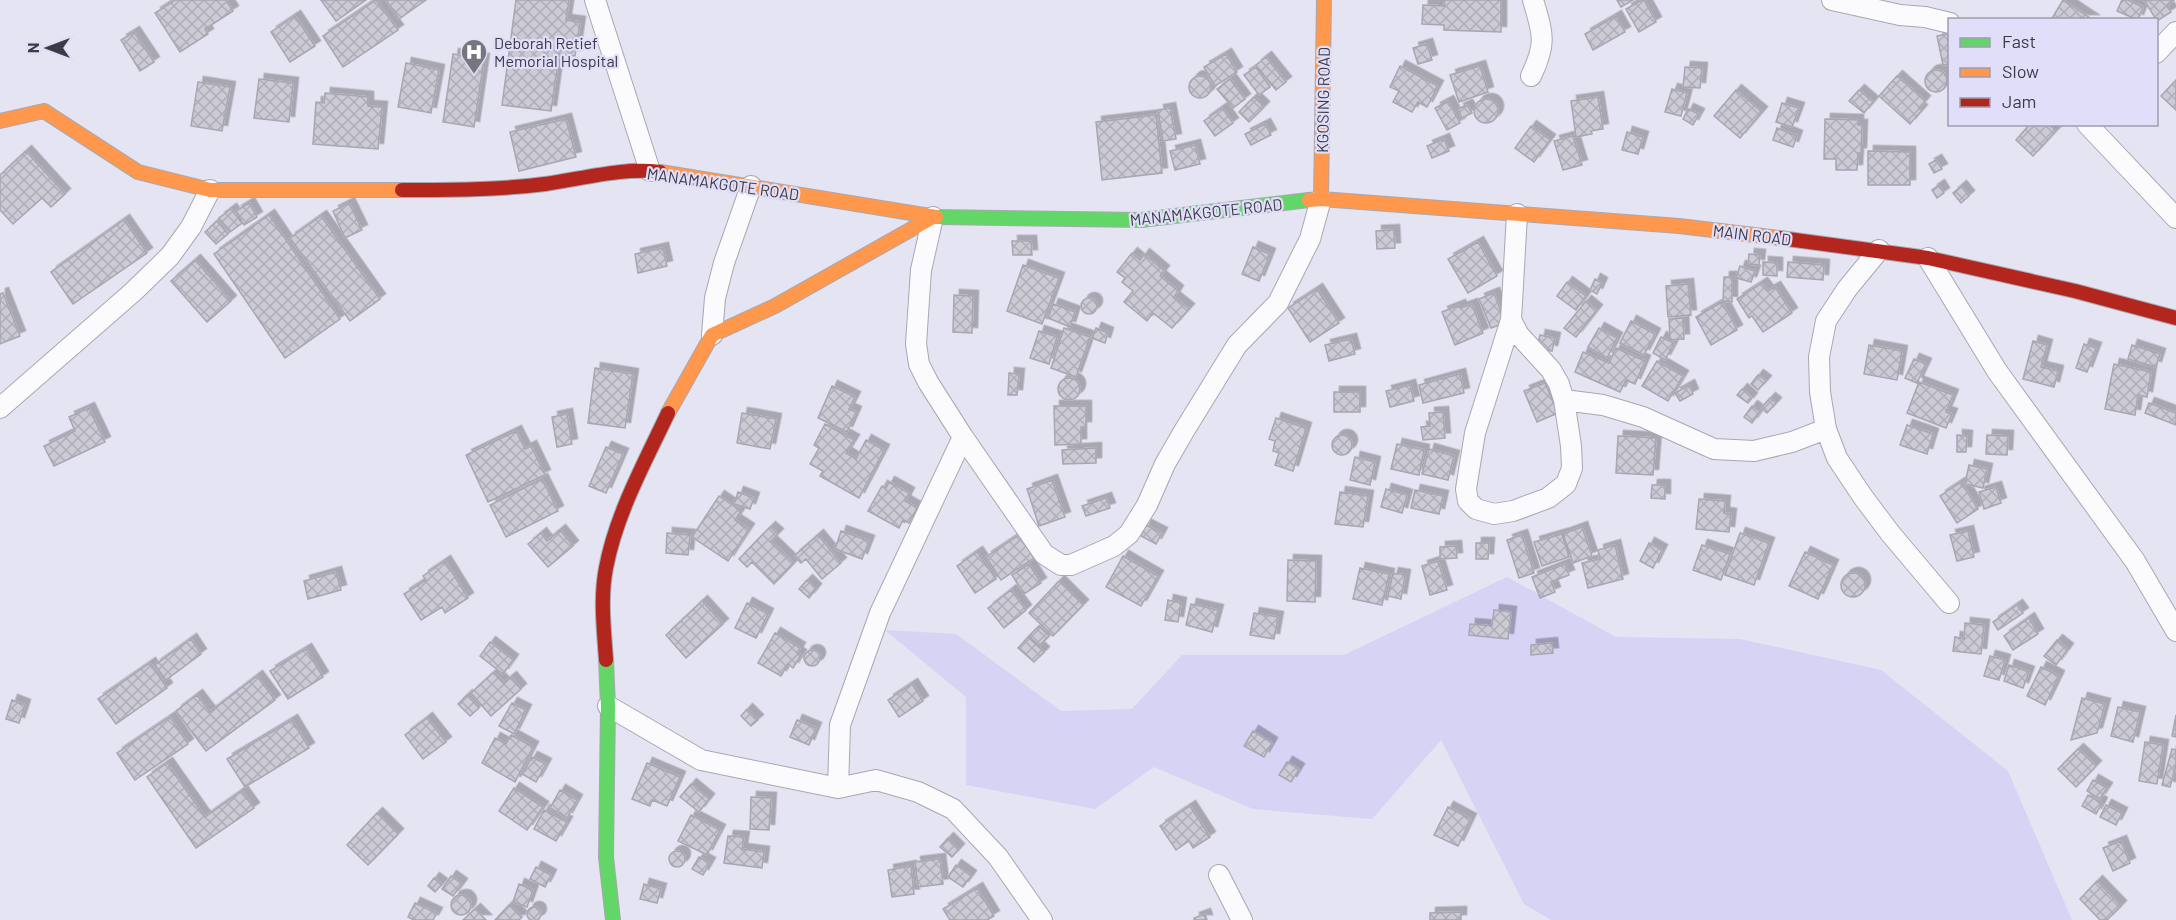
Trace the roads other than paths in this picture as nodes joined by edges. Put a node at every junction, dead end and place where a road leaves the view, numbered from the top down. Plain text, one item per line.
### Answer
1 (595, 0) edge
2 (1324, 0) edge
3 (1533, 0) edge
4 (1832, 0) edge
5 (1948, 23) edge
6 (2176, 32) edge
7 (2158, 51) edge
8 (1531, 76) dead end
9 (0, 121) edge
10 (2090, 126) edge
11 (650, 171) junction
12 (751, 186) junction
13 (210, 190) junction
14 (1321, 199) junction
15 (1517, 214) junction
16 (933, 217) junction
17 (2176, 218) edge
18 (1879, 250) junction
19 (1928, 258) junction
20 (2176, 318) edge
21 (1510, 320) junction
22 (712, 335) junction
23 (1564, 399) junction
24 (0, 408) edge
25 (1826, 429) junction
26 (963, 437) junction
27 (1949, 603) dead end
28 (2176, 631) edge
29 (608, 706) junction
30 (838, 788) junction
31 (1219, 875) dead end
32 (613, 920) edge
33 (1042, 920) edge
34 (1242, 920) edge

1 - 11 street
2 - 14 street, KGOSING ROAD
3 - 8 street
4 - 5 street
6 - 7 street
9 - 13 street, MANAMAKGOTE ROAD
10 - 17 street
11 - 12 street, MANAMAKGOTE ROAD
11 - 13 street, MANAMAKGOTE ROAD
12 - 16 street, MANAMAKGOTE ROAD
12 - 22 street
13 - 24 street
14 - 15 street, MAIN ROAD
14 - 16 street, MANAMAKGOTE ROAD
14 - 26 street
15 - 18 street, MAIN ROAD
15 - 21 street
16 - 22 street
16 - 26 street
18 - 19 street, MAIN ROAD
18 - 25 street
19 - 20 street, MAIN ROAD
19 - 28 street
21 - 23 street
21 - 23 street
22 - 29 street
23 - 25 street
25 - 27 street
26 - 30 street
29 - 30 street
29 - 32 street
30 - 33 street
31 - 34 street

